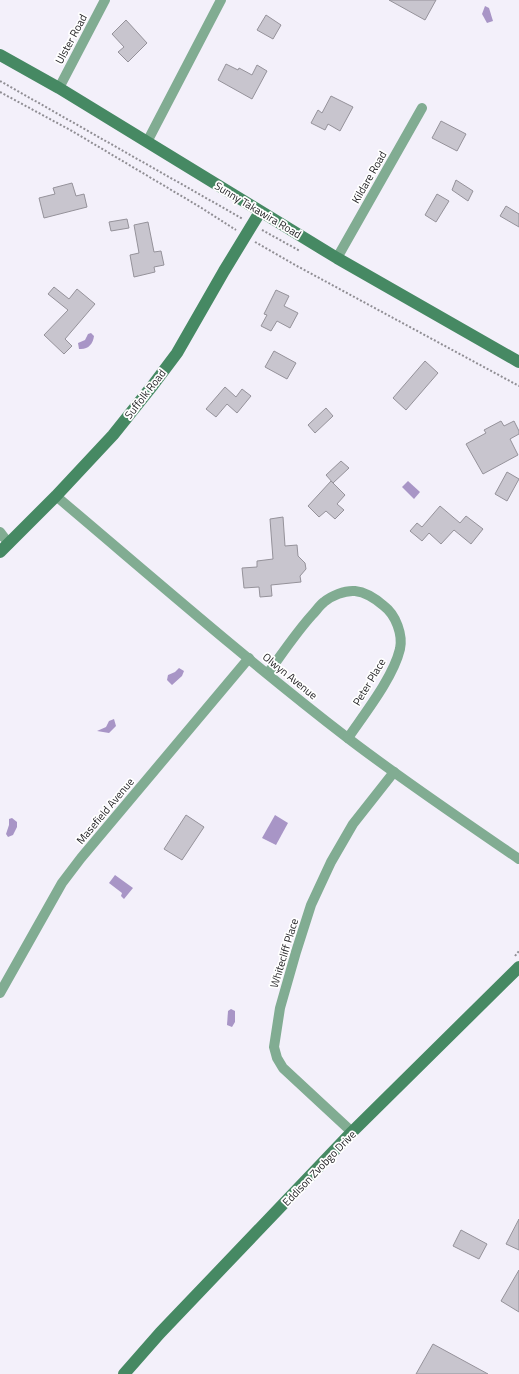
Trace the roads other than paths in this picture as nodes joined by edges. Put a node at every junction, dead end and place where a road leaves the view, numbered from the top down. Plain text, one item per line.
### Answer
1 (105, 0) edge
2 (221, 0) edge
3 (0, 55) edge
4 (59, 88) junction
5 (422, 108) dead end
6 (147, 142) junction
7 (260, 212) junction
8 (337, 258) junction
9 (519, 362) edge
10 (56, 496) junction
11 (0, 532) edge
12 (10, 544) junction
13 (0, 552) edge
14 (249, 658) junction
15 (268, 674) junction
16 (348, 738) junction
17 (394, 772) junction
18 (519, 859) edge
19 (519, 967) edge
20 (0, 993) edge
21 (352, 1132) junction
22 (124, 1374) edge

1 - 4 street, Ulster Road
2 - 6 street
3 - 4 street, Sunny Takawira Road
4 - 6 street, Sunny Takawira Road
5 - 8 street, Kildare Road
6 - 7 street, Sunny Takawira Road
7 - 8 street, Sunny Takawira Road
7 - 10 street, Suffolk Road
8 - 9 street, Sunny Takawira Road
10 - 12 street, Suffolk Road
10 - 14 street, Olwyn Avenue
11 - 12 street
12 - 13 street, Suffolk Road
14 - 15 street, Olwyn Avenue
14 - 20 street, Masefield Avenue
15 - 16 street, Olwyn Avenue
15 - 16 street, Peter Place
16 - 17 street, Olwyn Avenue
17 - 18 street, Olwyn Avenue
17 - 21 street, Whitecliff Place
19 - 21 street, Eddison Zvobgo Drive
21 - 22 street, Eddison Zvobgo Drive

